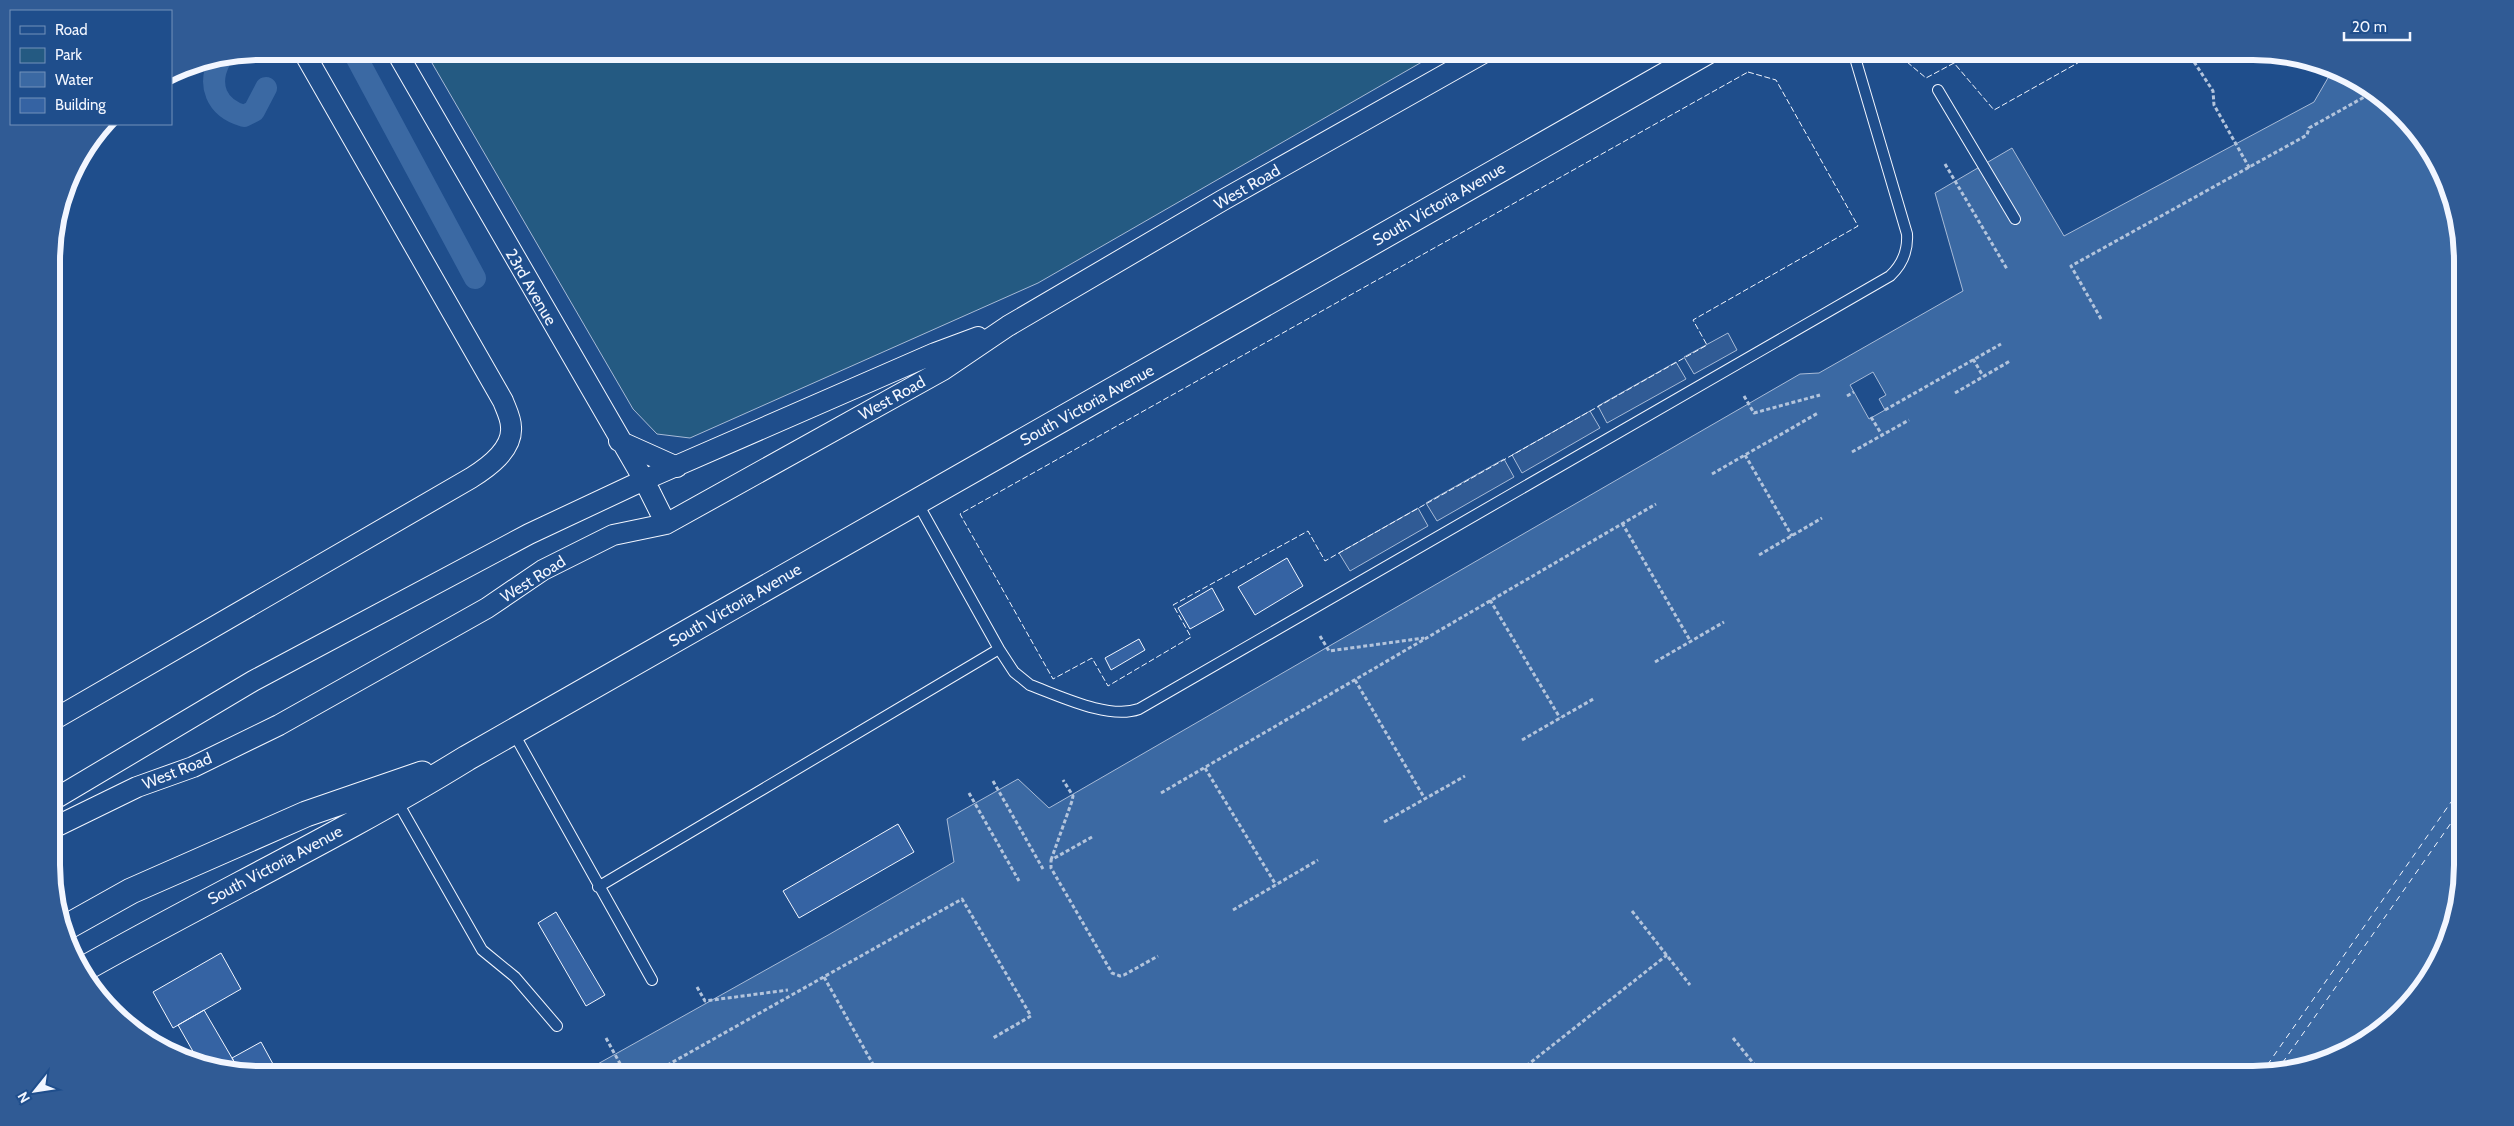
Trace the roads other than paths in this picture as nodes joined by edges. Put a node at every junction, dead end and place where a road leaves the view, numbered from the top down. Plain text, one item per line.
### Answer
1 (308, 60) edge
2 (401, 60) edge
3 (1471, 60) edge
4 (1692, 60) edge
5 (1856, 60) edge
6 (1938, 90) dead end
7 (2015, 219) dead end
8 (1008, 326) junction
9 (619, 441) junction
10 (677, 466) junction
11 (644, 480) junction
12 (916, 501) junction
13 (666, 524) junction
14 (999, 648) junction
15 (60, 716) edge
16 (513, 732) junction
17 (467, 758) junction
18 (60, 796) edge
19 (397, 801) junction
20 (60, 825) edge
21 (598, 887) junction
22 (69, 924) edge
23 (88, 967) edge
24 (652, 980) dead end
25 (557, 1026) dead end

1 - 15 street
2 - 9 street, 23rd Avenue
3 - 8 street, West Road
4 - 12 street, South Victoria Avenue
5 - 14 lane
6 - 7 lane
8 - 10 street, West Road
8 - 13 street, West Road
9 - 10 street
9 - 11 street, 23rd Avenue
10 - 11 street, West Road
11 - 13 street, 23rd Avenue
11 - 18 street, West Road
12 - 14 lane
12 - 16 street, South Victoria Avenue
13 - 20 street, West Road
14 - 21 lane
16 - 17 street, South Victoria Avenue
16 - 21 lane
17 - 19 street, South Victoria Avenue
17 - 22 street, South Victoria Avenue
19 - 23 street, South Victoria Avenue
19 - 25 lane
21 - 24 lane

